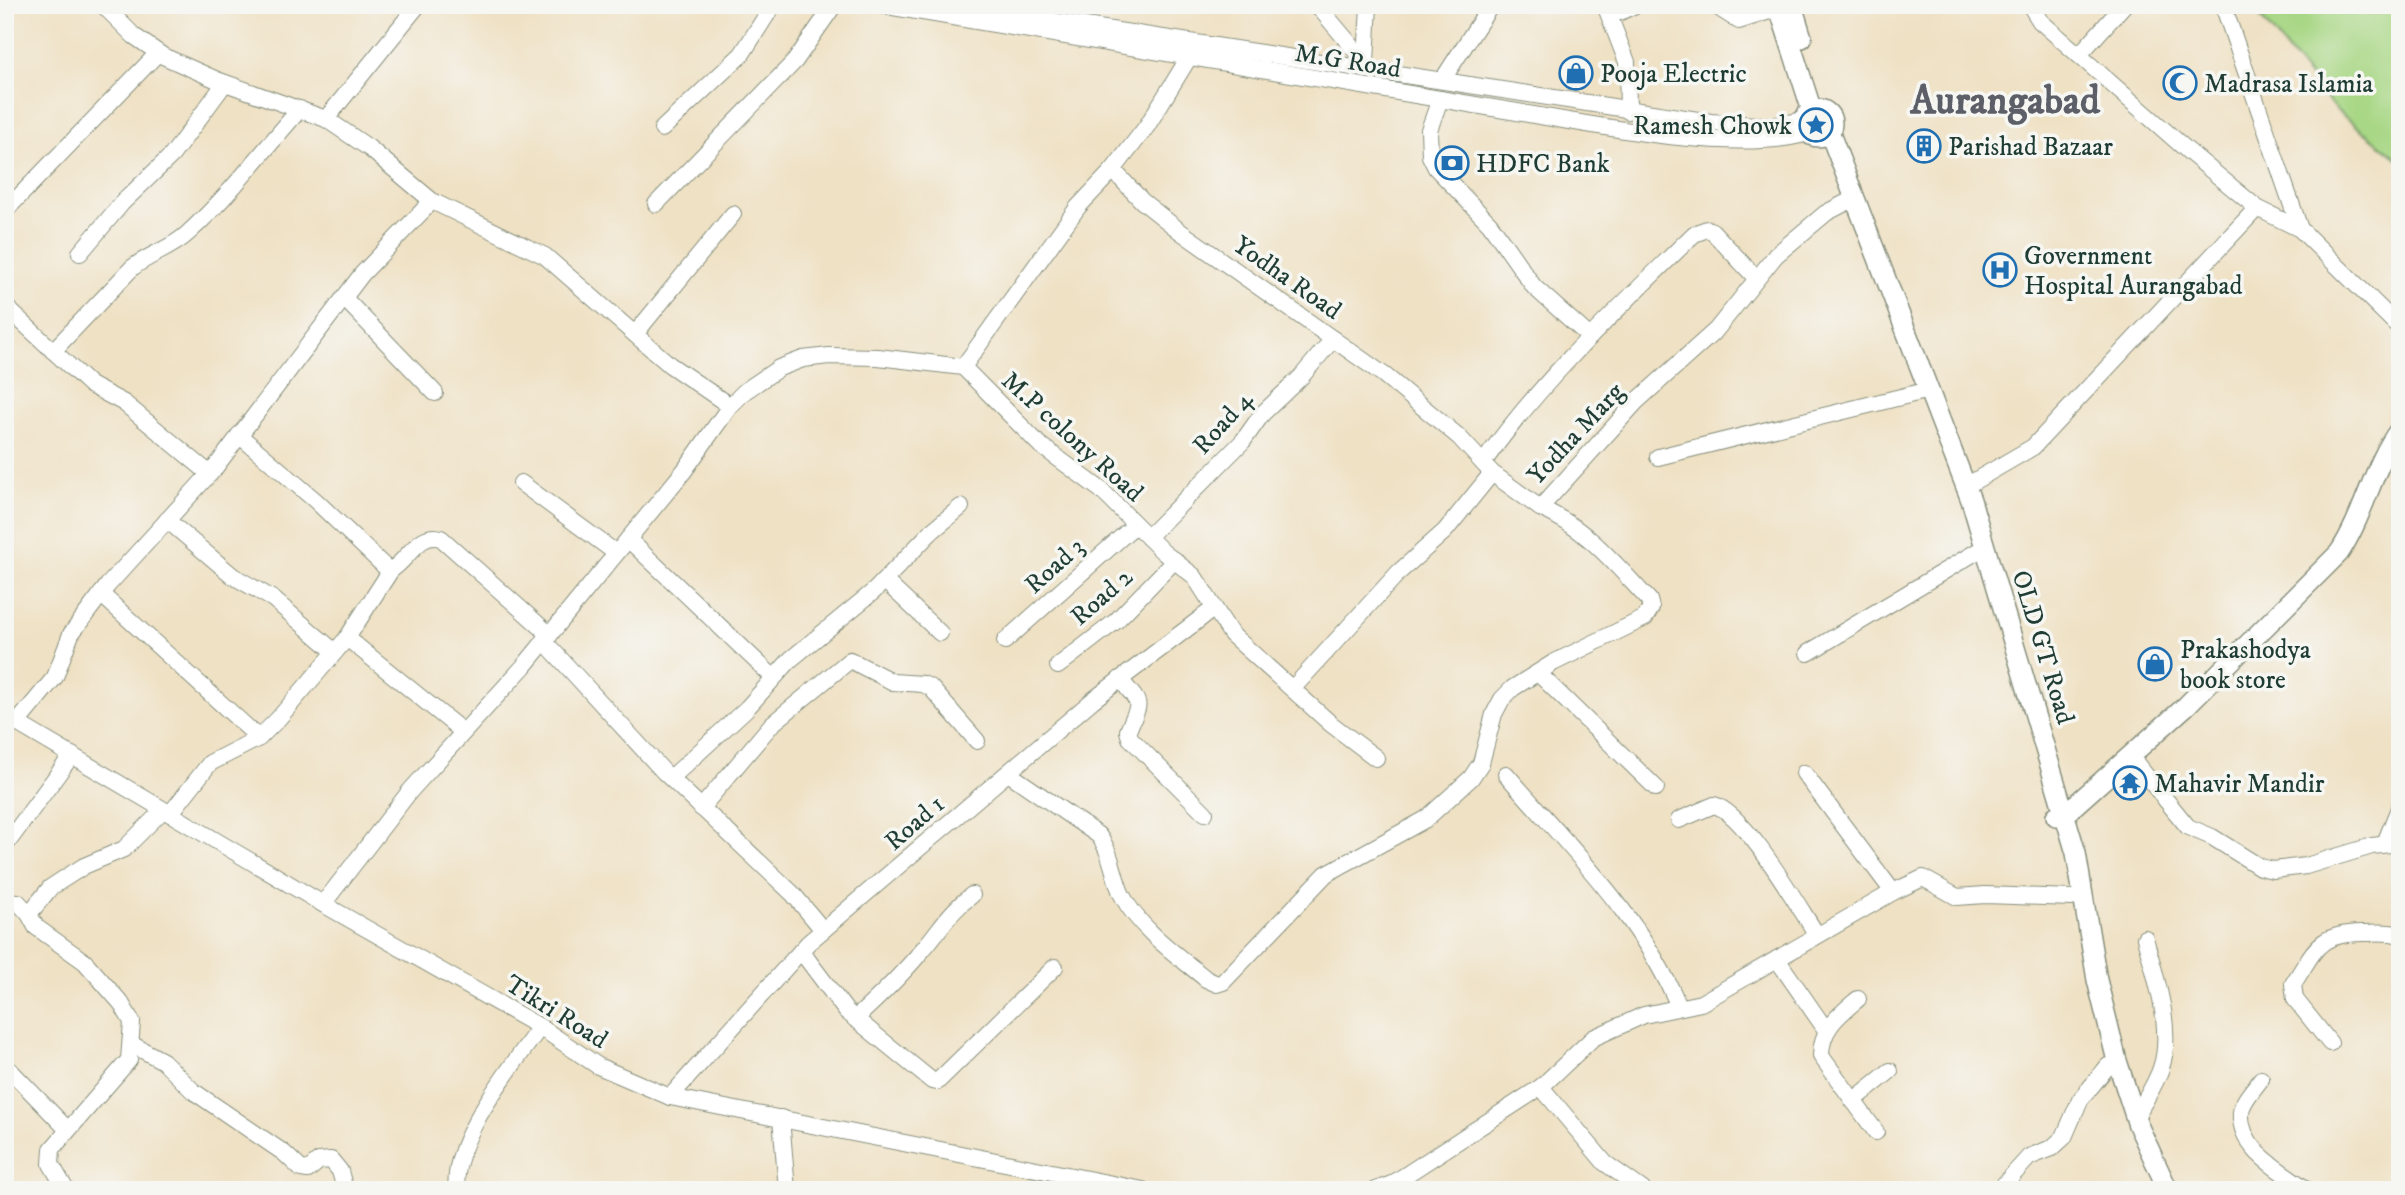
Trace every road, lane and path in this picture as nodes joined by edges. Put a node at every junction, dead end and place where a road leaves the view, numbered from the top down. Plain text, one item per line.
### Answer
1 (103, 5) edge
2 (418, 5) edge
3 (773, 5) edge
4 (834, 5) edge
5 (881, 5) edge
6 (949, 5) edge
7 (1318, 5) edge
8 (1369, 5) edge
9 (1714, 5) edge
10 (2030, 5) edge
11 (2124, 5) edge
12 (2223, 5) edge
13 (1783, 6) edge
14 (1620, 7) edge
15 (1485, 8) edge
16 (158, 53) junction
17 (2079, 55) junction
18 (1188, 59) junction
19 (1368, 65) junction
20 (1443, 79) junction
21 (225, 83) junction
22 (1440, 99) junction
23 (300, 109) junction
24 (1628, 111) junction
25 (326, 119) junction
26 (1816, 124) junction
27 (662, 130) dead end
28 (1113, 170) junction
29 (1852, 200) junction
30 (432, 201) junction
31 (656, 204) dead end
32 (2257, 208) junction
33 (5, 211) edge
34 (733, 214) dead end
35 (2300, 229) junction
36 (80, 253) dead end
37 (1756, 278) junction
38 (345, 299) junction
39 (5, 306) edge
40 (2400, 328) edge
41 (635, 334) junction
42 (1590, 337) junction
43 (1333, 339) junction
44 (53, 351) junction
45 (962, 367) junction
46 (1921, 392) junction
47 (435, 393) dead end
48 (730, 406) junction
49 (2400, 429) edge
50 (239, 435) junction
51 (1658, 457) dead end
52 (1488, 468) junction
53 (209, 474) junction
54 (521, 483) dead end
55 (1966, 486) junction
56 (961, 507) dead end
57 (1540, 508) junction
58 (167, 520) junction
59 (1135, 526) junction
60 (1148, 537) junction
61 (628, 539) junction
62 (1976, 552) junction
63 (616, 553) junction
64 (1175, 560) junction
65 (391, 570) junction
66 (885, 581) junction
67 (101, 594) junction
68 (1213, 609) junction
69 (940, 633) dead end
70 (347, 638) junction
71 (547, 638) junction
72 (1005, 641) dead end
73 (335, 652) junction
74 (1808, 653) dead end
75 (1058, 666) dead end
76 (1538, 673) junction
77 (774, 677) junction
78 (1120, 679) junction
79 (1293, 688) junction
80 (11, 719) edge
81 (462, 731) junction
82 (259, 738) junction
83 (976, 741) dead end
84 (72, 755) junction
85 (2130, 756) junction
86 (1376, 758) dead end
87 (1008, 773) junction
88 (1804, 773) dead end
89 (1506, 774) dead end
90 (671, 778) junction
91 (1656, 788) dead end
92 (2400, 806) edge
93 (701, 808) junction
94 (167, 812) junction
95 (1205, 813) dead end
96 (2060, 815) junction
97 (1679, 820) dead end
98 (2392, 843) edge
99 (5, 846) edge
100 (1893, 892) junction
101 (972, 895) dead end
102 (2072, 898) junction
103 (5, 901) edge
104 (323, 904) junction
105 (29, 914) junction
106 (823, 930) junction
107 (2400, 935) edge
108 (1817, 936) junction
109 (2145, 938) dead end
110 (801, 951) junction
111 (1777, 959) junction
112 (1055, 967) dead end
113 (1858, 999) dead end
114 (1679, 1007) junction
115 (855, 1019) junction
116 (540, 1027) junction
117 (1826, 1030) junction
118 (2330, 1043) dead end
119 (132, 1045) junction
120 (5, 1065) edge
121 (2108, 1066) junction
122 (1891, 1070) dead end
123 (2261, 1079) dead end
124 (1541, 1087) junction
125 (670, 1097) junction
126 (1853, 1101) junction
127 (2136, 1117) junction
128 (781, 1118) junction
129 (68, 1130) junction
130 (1876, 1132) dead end
131 (2400, 1185) edge
132 (65, 1190) edge
133 (345, 1190) edge
134 (457, 1190) edge
135 (787, 1190) edge
136 (1143, 1190) edge
137 (1376, 1190) edge
138 (1643, 1190) edge
139 (1999, 1190) edge
140 (2157, 1190) edge
141 (2168, 1190) edge
142 (2307, 1190) edge
143 (2396, 1190) edge

1 - 16 street
2 - 25 street
3 - 27 street
4 - 31 street
5 - 18 street, M.G Road
6 - 19 street, M.G Road
7 - 19 street
8 - 19 street
9 - 13 street
10 - 17 street
11 - 17 street
12 - 35 street
13 - 26 main road
14 - 24 street
15 - 20 street
16 - 21 street
16 - 33 street
17 - 32 street
18 - 22 street, M.G Road
18 - 28 street
19 - 20 street, M.G Road
20 - 24 street, M.G Road
21 - 23 street
21 - 36 street
22 - 26 street, M.G Road
22 - 42 street
23 - 25 street
23 - 44 street
24 - 26 street, M.G Road
25 - 30 street
26 - 29 main road, OLD GT Road
28 - 43 street, Yodha Road
28 - 45 street, M.P colony Road
29 - 37 street, Yodha Marg
29 - 46 main road, OLD GT Road
29 - 55 main road, OLD GT Road
30 - 38 street
30 - 41 street
32 - 35 street
32 - 55 street
34 - 41 street
35 - 40 street
37 - 42 street
37 - 57 street, Yodha Marg
38 - 47 street
38 - 50 street
39 - 44 street
41 - 48 street
42 - 52 street
43 - 52 street, Yodha Road
43 - 60 street, Road 4
44 - 53 street
45 - 48 street
45 - 59 street, M.P colony Road
46 - 51 street
46 - 62 main road, OLD GT Road
48 - 61 street
49 - 85 main road
50 - 53 street
50 - 65 street
52 - 57 street, Yodha Road
52 - 79 street
53 - 58 street
54 - 63 street
55 - 96 main road, OLD GT Road
56 - 66 street
57 - 76 street, Yodha Marg
58 - 67 street
58 - 73 street
59 - 60 street, M.P colony Road
59 - 72 street, Road 3
60 - 64 street, M.P colony Road
61 - 63 street
61 - 77 street
62 - 74 street
62 - 96 main road, OLD GT Road
63 - 71 street
64 - 68 street, M.P colony Road
64 - 75 street, Road 2
65 - 70 street
65 - 71 street
66 - 69 street
66 - 77 street
67 - 80 street
67 - 82 street
68 - 78 street, Road 1
68 - 79 street, M.P colony Road
70 - 73 street
70 - 81 street
71 - 81 street
71 - 90 street
73 - 82 street
76 - 87 street, Yodha Marg
76 - 91 street
77 - 90 street
78 - 87 street, Road 1
78 - 95 street
79 - 86 street, M.P colony Road
80 - 84 street, Tikri Road
81 - 104 street
82 - 94 street
83 - 93 street
84 - 94 street, Tikri Road
84 - 99 street
85 - 96 main road
85 - 98 street
87 - 106 street, Road 1
88 - 100 street
89 - 114 street
90 - 93 street
92 - 98 street
93 - 106 street
94 - 104 street, Tikri Road
94 - 105 street
96 - 102 main road, OLD GT Road
96 - 127 main road, OLD GT Road
97 - 108 street
100 - 102 street
100 - 108 street
101 - 115 street
102 - 121 main road, OLD GT Road
103 - 105 street
104 - 116 street, Tikri Road
105 - 119 street
106 - 110 street, Road 1
107 - 118 street
108 - 111 street
109 - 127 street
110 - 115 street
110 - 125 street, Road 1
111 - 114 street
111 - 117 street
112 - 115 street
113 - 117 street
114 - 124 street
116 - 125 street, Tikri Road
116 - 134 street
117 - 126 street
119 - 129 street
119 - 133 street
120 - 129 street
121 - 139 street
121 - 140 main road, OLD GT Road
122 - 126 street
123 - 142 street
124 - 137 street
124 - 138 street
125 - 128 street, Tikri Road
126 - 130 street
127 - 141 main road, OLD GT Road
128 - 135 street
128 - 136 street, Tikri Road
129 - 132 street
131 - 143 street

